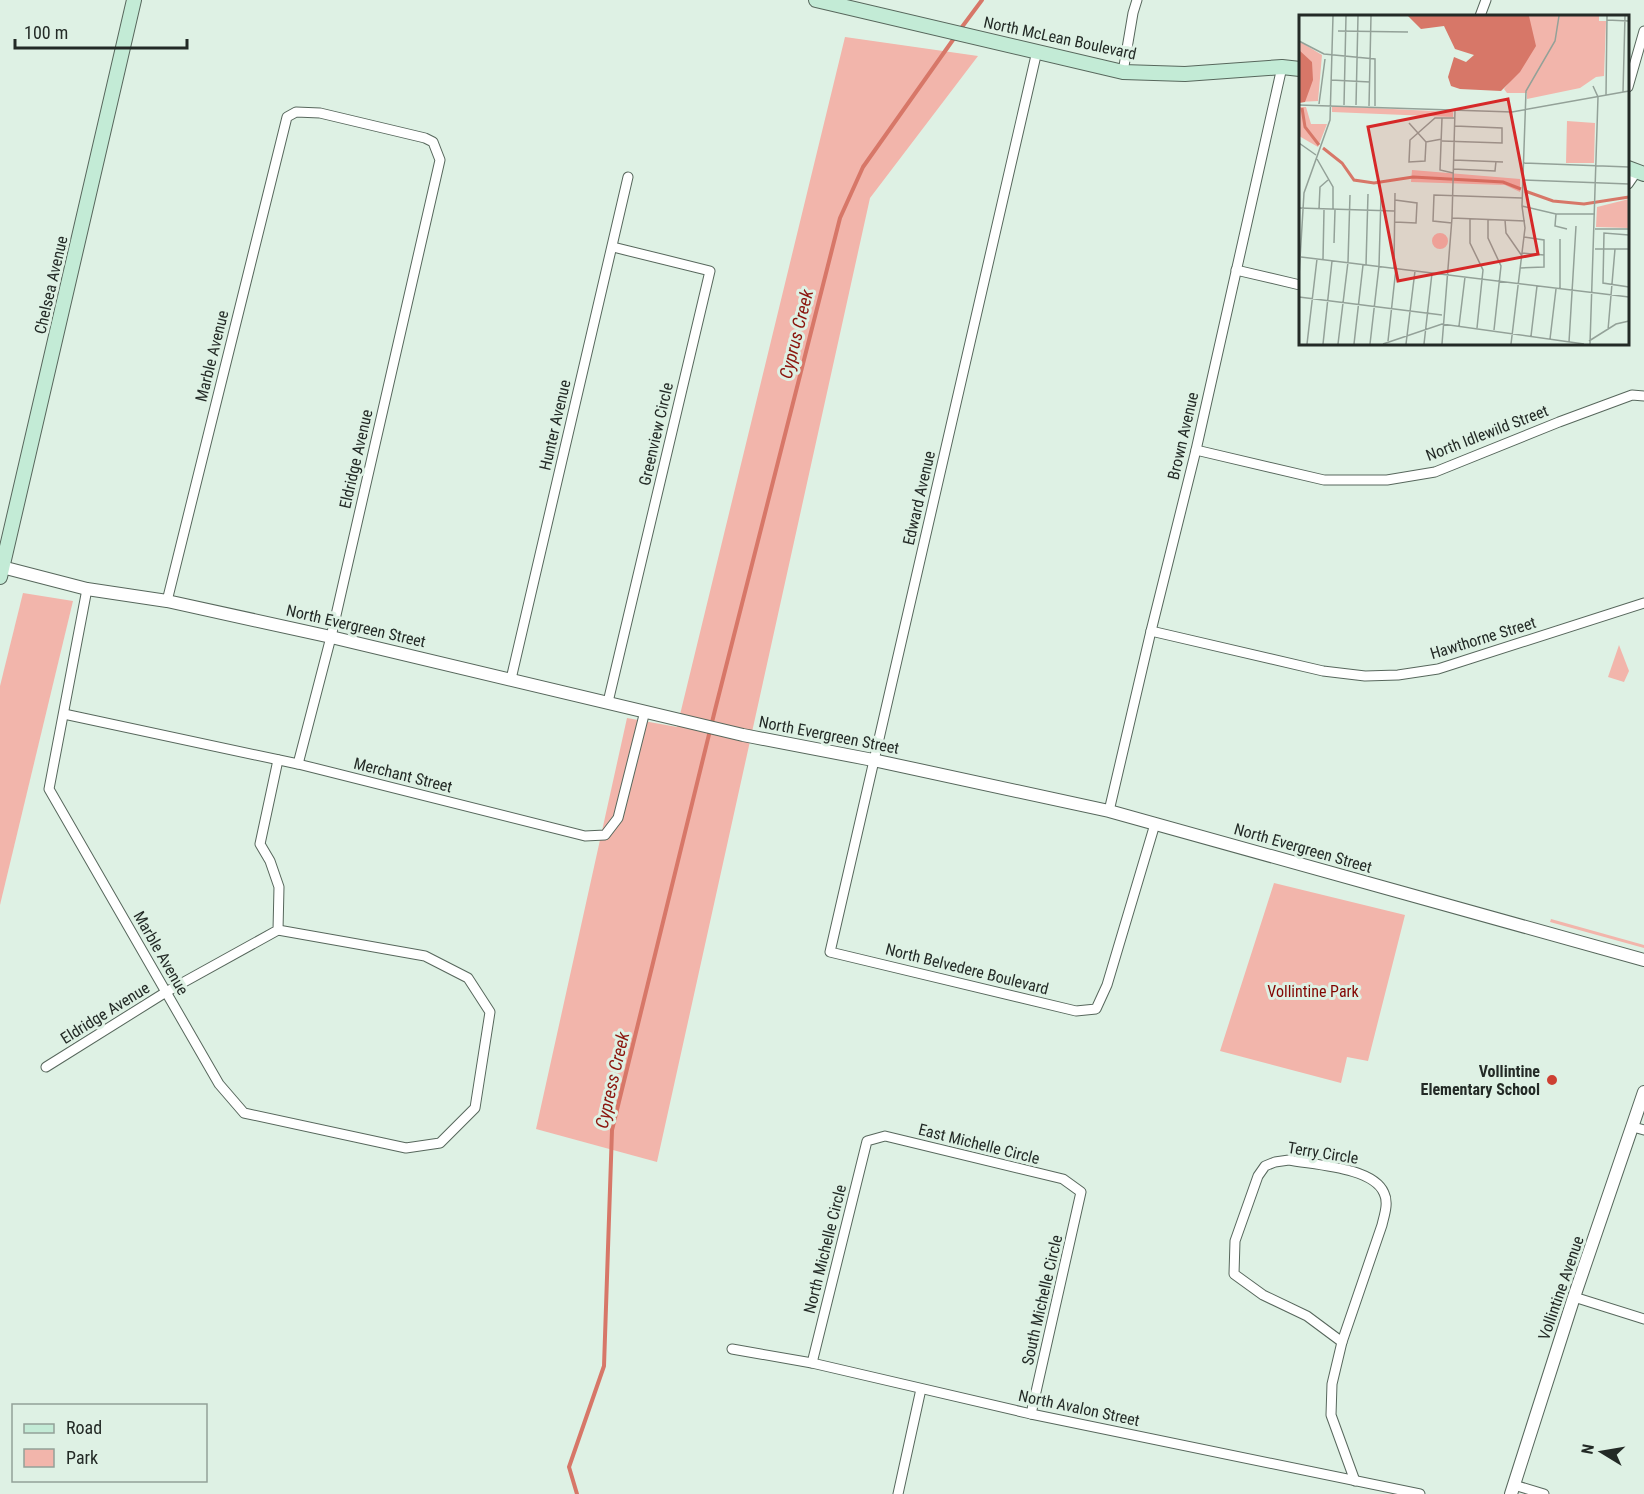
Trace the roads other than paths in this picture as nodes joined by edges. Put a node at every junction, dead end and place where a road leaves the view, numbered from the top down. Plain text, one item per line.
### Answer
1 (134, 0) edge
2 (816, 0) edge
3 (1137, 0) edge
4 (1486, 0) edge
5 (862, 5) edge
6 (1480, 15) edge
7 (1644, 32) edge
8 (1038, 51) junction
9 (1282, 66) junction
10 (1299, 69) edge
11 (1123, 72) junction
12 (1629, 84) edge
13 (440, 160) joint
14 (628, 177) dead end
15 (613, 247) junction
16 (1236, 270) junction
17 (1299, 285) edge
18 (1644, 396) edge
19 (1196, 450) junction
20 (1, 572) edge
21 (87, 588) junction
22 (167, 601) junction
23 (1644, 603) edge
24 (1151, 631) junction
25 (331, 637) junction
26 (511, 679) junction
27 (608, 702) junction
28 (645, 711) junction
29 (64, 714) junction
30 (278, 760) junction
31 (873, 760) junction
32 (298, 764) junction
33 (1109, 811) junction
34 (1155, 824) junction
35 (278, 930) junction
36 (830, 952) joint
37 (1644, 960) edge
38 (166, 992) junction
39 (46, 1067) dead end
40 (1644, 1092) edge
41 (1639, 1128) edge
42 (867, 1141) joint
43 (1081, 1192) joint
44 (1574, 1297) junction
45 (1644, 1319) edge
46 (1342, 1342) junction
47 (732, 1349) dead end
48 (812, 1363) junction
49 (921, 1389) junction
50 (1031, 1414) junction
51 (1355, 1480) junction
52 (1512, 1489) edge
53 (898, 1494) edge
54 (1419, 1494) edge
55 (1544, 1494) edge

1 - 20 main road, Chelsea Avenue
2 - 5 main road, North McLean Boulevard
3 - 11 street
4 - 6 street
5 - 8 main road, North McLean Boulevard
7 - 12 street
8 - 11 main road, North McLean Boulevard
8 - 31 street, Edward Avenue
9 - 10 main road, North McLean Boulevard
9 - 11 main road, North McLean Boulevard
9 - 16 street, Brown Avenue
13 - 22 street, Marble Avenue
13 - 25 street, Eldridge Avenue
14 - 15 street, Hunter Avenue
15 - 26 street, Hunter Avenue
15 - 27 street, Greenview Circle
16 - 17 street
16 - 19 street, Brown Avenue
18 - 19 street, North Idlewild Street
19 - 24 street, Brown Avenue
20 - 21 street, North Evergreen Street
21 - 22 street, North Evergreen Street
21 - 29 street, Marble Avenue
22 - 25 street, North Evergreen Street
23 - 24 street, Hawthorne Street
24 - 33 street, Brown Avenue
25 - 26 street, North Evergreen Street
25 - 32 street, Eldridge Avenue
26 - 27 street, North Evergreen Street
27 - 28 street, North Evergreen Street
28 - 31 street, North Evergreen Street
28 - 32 street, Merchant Street
29 - 30 street, Merchant Street
29 - 38 street, Marble Avenue
30 - 32 street, Merchant Street
30 - 35 street
31 - 33 street, North Evergreen Street
31 - 36 street, Edward Avenue
33 - 34 street, North Evergreen Street
34 - 36 street, North Belvedere Boulevard
34 - 37 street, North Evergreen Street
35 - 38 street, Eldridge Avenue
35 - 38 street, Marble Avenue
38 - 39 street, Eldridge Avenue
40 - 41 street, Vollintine Avenue
41 - 44 street, Vollintine Avenue
42 - 43 street, East Michelle Circle
42 - 48 street, North Michelle Circle
43 - 50 street, South Michelle Circle
44 - 45 street
44 - 52 street, Vollintine Avenue
46 - 46 street, Terry Circle
46 - 51 street, Terry Circle
47 - 48 street, North Avalon Street
48 - 49 street, North Avalon Street
49 - 50 street, North Avalon Street
49 - 53 street
50 - 51 street, North Avalon Street
51 - 54 street, North Avalon Street
52 - 55 street

